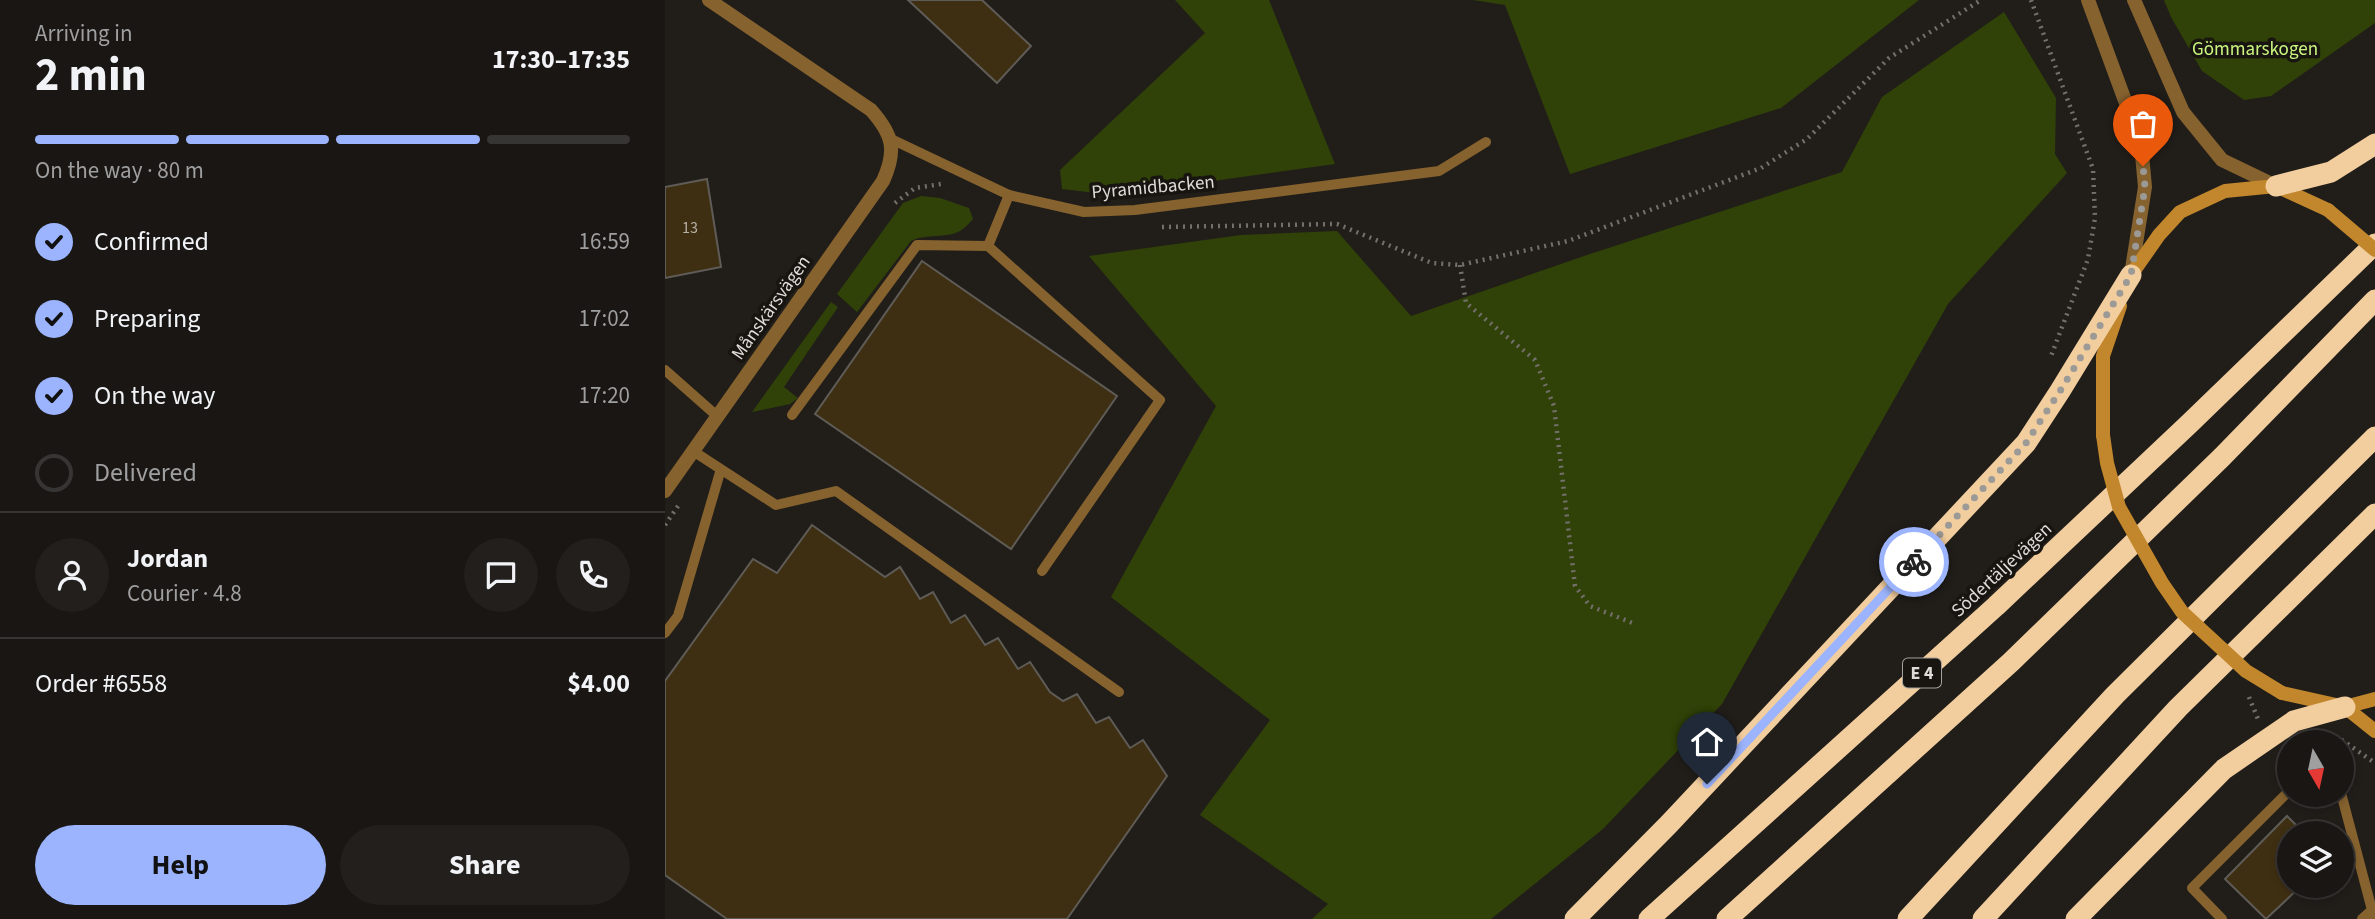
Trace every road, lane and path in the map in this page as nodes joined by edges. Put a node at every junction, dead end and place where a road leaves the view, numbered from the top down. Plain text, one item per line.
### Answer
1 (709, 0) edge
2 (1981, 0) edge
3 (2031, 0) edge
4 (2088, 0) edge
5 (2134, 0) edge
6 (891, 139) junction
7 (1486, 142) dead end
8 (2375, 144) edge
9 (2276, 186) junction
10 (953, 189) dead end
11 (1009, 195) junction
12 (890, 211) dead end
13 (1161, 227) dead end
14 (2375, 244) edge
15 (988, 246) junction
16 (2375, 250) edge
17 (1459, 265) junction
18 (2131, 275) junction
19 (2375, 300) edge
20 (665, 370) edge
21 (2060, 391) junction
22 (792, 415) dead end
23 (717, 416) junction
24 (2375, 437) edge
25 (693, 451) junction
26 (721, 469) junction
27 (665, 491) edge
28 (2375, 514) edge
29 (1042, 571) dead end
30 (1635, 624) dead end
31 (665, 633) edge
32 (1119, 692) dead end
33 (2375, 699) edge
34 (2345, 707) junction
35 (2375, 731) edge
36 (2354, 748) edge
37 (2375, 763) edge
38 (2277, 803) edge
39 (2345, 807) edge
40 (2374, 914) edge
41 (1575, 919) edge
42 (1649, 919) edge
43 (1727, 919) edge
44 (1908, 919) edge
45 (1983, 919) edge
46 (2076, 919) edge
47 (2223, 919) edge
48 (2362, 919) edge

1 - 6 street
2 - 17 path
3 - 21 path
4 - 18 street
5 - 9 street
6 - 11 lane, Pyramidbacken
6 - 23 street, Månskärsvägen
7 - 11 lane, Pyramidbacken
8 - 9 highway
9 - 16 main road, bridge
9 - 18 main road
10 - 12 path
11 - 15 lane
13 - 17 path
14 - 42 highway, Södertäljevägen / E 4
15 - 22 lane
15 - 29 lane
17 - 30 path
18 - 21 highway
18 - 34 main road, bridge
19 - 43 highway
20 - 23 lane
21 - 41 highway
23 - 25 street, Månskärsvägen
24 - 44 highway
25 - 26 lane
25 - 27 street, Månskärsvägen
26 - 31 lane
26 - 32 lane
28 - 45 highway
33 - 34 main road
34 - 35 main road
34 - 46 highway
36 - 37 path
38 - 47 lane
39 - 40 lane
40 - 48 lane

